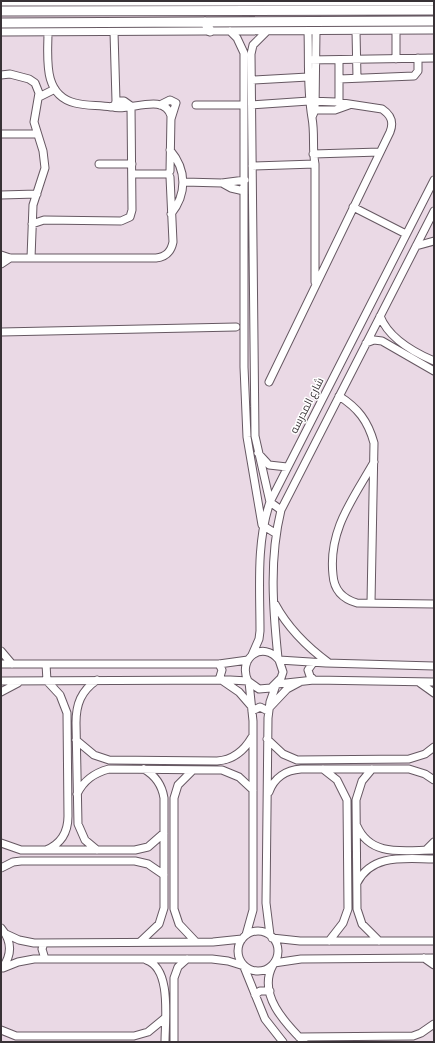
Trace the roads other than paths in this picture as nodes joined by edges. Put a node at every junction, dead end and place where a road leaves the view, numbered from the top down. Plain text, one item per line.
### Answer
1 (1, 2) edge
2 (434, 2) edge
3 (352, 6) edge
4 (204, 7) junction
5 (434, 10) edge
6 (1, 11) edge
7 (434, 21) edge
8 (184, 22) junction
9 (204, 22) junction
10 (27, 23) junction
11 (1, 30) edge
12 (434, 30) edge
13 (230, 31) junction
14 (267, 31) junction
15 (312, 31) junction
16 (356, 31) junction
17 (396, 31) junction
18 (18, 32) junction
19 (48, 32) junction
20 (114, 32) junction
21 (177, 32) junction
22 (210, 32) junction
23 (418, 58) junction
24 (434, 58) edge
25 (396, 59) junction
26 (312, 60) junction
27 (339, 60) junction
28 (356, 60) junction
29 (252, 61) junction
30 (244, 62) junction
31 (1, 75) edge
32 (308, 77) junction
33 (357, 78) junction
34 (339, 79) junction
35 (252, 80) junction
36 (50, 81) junction
37 (37, 87) junction
38 (55, 89) junction
39 (39, 97) junction
40 (312, 101) junction
41 (339, 102) junction
42 (115, 104) junction
43 (196, 105) dead end
44 (244, 105) junction
45 (252, 105) junction
46 (349, 105) junction
47 (131, 106) junction
48 (312, 112) junction
49 (1, 134) edge
50 (37, 134) junction
51 (170, 150) junction
52 (380, 152) junction
53 (313, 154) junction
54 (100, 164) dead end
55 (132, 164) junction
56 (315, 164) junction
57 (252, 166) junction
58 (132, 174) junction
59 (170, 174) junction
60 (183, 174) junction
61 (245, 180) junction
62 (434, 180) edge
63 (184, 182) junction
64 (222, 183) junction
65 (244, 191) junction
66 (1, 194) edge
67 (37, 194) junction
68 (353, 207) junction
69 (418, 211) junction
70 (171, 214) junction
71 (432, 214) edge
72 (32, 215) junction
73 (44, 220) junction
74 (32, 224) junction
75 (406, 234) junction
76 (434, 241) edge
77 (416, 246) junction
78 (1, 255) edge
79 (10, 258) junction
80 (31, 258) junction
81 (1, 264) edge
82 (315, 285) junction
83 (380, 316) junction
84 (244, 322) junction
85 (253, 322) junction
86 (236, 327) dead end
87 (1, 332) edge
88 (366, 343) junction
89 (434, 361) edge
90 (434, 371) edge
91 (268, 382) dead end
92 (339, 396) junction
93 (258, 453) junction
94 (374, 462) junction
95 (287, 467) junction
96 (270, 502) junction
97 (281, 510) junction
98 (262, 525) junction
99 (275, 533) junction
100 (274, 602) junction
101 (371, 603) junction
102 (434, 604) edge
103 (1, 651) edge
104 (250, 657) junction
105 (279, 659) junction
106 (313, 663) junction
107 (330, 663) junction
108 (1, 664) edge
109 (12, 664) junction
110 (46, 664) junction
111 (219, 664) junction
112 (434, 666) edge
113 (96, 680) junction
114 (220, 680) junction
115 (303, 680) junction
116 (314, 680) junction
117 (1, 681) edge
118 (23, 681) junction
119 (47, 681) junction
120 (248, 682) junction
121 (416, 682) junction
122 (434, 682) edge
123 (277, 684) junction
124 (1, 692) edge
125 (434, 693) edge
126 (252, 710) junction
127 (268, 710) junction
128 (67, 723) junction
129 (76, 723) junction
130 (253, 735) junction
131 (268, 739) junction
132 (76, 740) junction
133 (434, 747) edge
134 (409, 759) junction
135 (109, 760) junction
136 (222, 760) junction
137 (297, 760) junction
138 (109, 769) junction
139 (144, 769) junction
140 (296, 769) junction
141 (323, 769) junction
142 (372, 769) junction
143 (409, 769) junction
144 (193, 770) junction
145 (222, 770) junction
146 (434, 780) edge
147 (253, 790) junction
148 (77, 794) junction
149 (267, 796) junction
150 (164, 798) junction
151 (174, 798) junction
152 (348, 800) junction
153 (356, 800) junction
154 (68, 816) junction
155 (77, 816) junction
156 (356, 825) junction
157 (164, 833) junction
158 (434, 842) edge
159 (1, 843) edge
160 (21, 850) junction
161 (46, 850) junction
162 (97, 850) junction
163 (142, 850) junction
164 (383, 850) junction
165 (426, 850) junction
166 (434, 850) edge
167 (434, 859) edge
168 (21, 860) junction
169 (383, 860) junction
170 (142, 862) junction
171 (1, 868) edge
172 (164, 875) junction
173 (356, 884) junction
174 (253, 902) junction
175 (266, 902) junction
176 (164, 908) junction
177 (174, 909) junction
178 (348, 909) junction
179 (357, 909) junction
180 (3, 931) edge
181 (271, 936) junction
182 (244, 937) junction
183 (329, 941) junction
184 (379, 941) junction
185 (434, 941) edge
186 (140, 942) junction
187 (196, 942) junction
188 (44, 943) junction
189 (424, 958) junction
190 (434, 958) edge
191 (45, 959) junction
192 (142, 959) junction
193 (187, 959) junction
194 (274, 963) junction
195 (434, 965) edge
196 (244, 966) junction
197 (2, 968) edge
198 (165, 985) junction
199 (174, 986) junction
200 (270, 991) junction
201 (255, 995) junction
202 (165, 1018) junction
203 (434, 1024) edge
204 (1, 1030) edge
205 (22, 1039) edge
206 (135, 1039) edge
207 (414, 1039) edge
208 (301, 1040) edge
209 (165, 1042) edge
210 (174, 1042) edge
211 (283, 1042) edge

1 - 4 street
2 - 3 street
3 - 4 main road
3 - 5 main road
4 - 6 main road
7 - 9 main road
8 - 9 main road
8 - 10 main road
8 - 21 main road
9 - 22 main road
10 - 11 main road
10 - 18 main road
11 - 18 street
12 - 17 street
13 - 14 street
13 - 22 street
13 - 30 street
14 - 15 street
14 - 29 street
15 - 16 street
15 - 26 street
16 - 17 street
16 - 28 street
17 - 25 street
18 - 19 street
19 - 20 street
19 - 36 street
20 - 21 street
20 - 42 street
21 - 22 street
23 - 24 street
23 - 25 street
23 - 33 street
25 - 28 street
26 - 27 street
26 - 32 street
26 - 40 street
27 - 28 street
27 - 34 street
28 - 33 street
29 - 30 street
29 - 35 street
30 - 44 street
31 - 37 street
32 - 35 street
32 - 40 street
33 - 34 street
34 - 41 street
35 - 45 street
36 - 37 street
36 - 38 street
37 - 39 street
38 - 39 street
38 - 42 street
39 - 50 street
40 - 41 street
40 - 45 street
40 - 48 street
41 - 46 street
42 - 47 street
43 - 44 street
44 - 61 street
45 - 57 street
46 - 48 street
46 - 52 street
47 - 51 street
47 - 55 street
48 - 53 street
49 - 50 street
50 - 67 street
51 - 59 street
51 - 60 street
52 - 53 street
52 - 68 street
53 - 56 street
54 - 55 street
55 - 58 street
56 - 57 street
56 - 82 street
57 - 85 street
58 - 59 street
58 - 73 street
59 - 60 street
59 - 70 street
60 - 63 street
61 - 64 street
61 - 65 street
62 - 69 street, شارع المدرسه
63 - 64 street
63 - 70 street
64 - 65 street
65 - 84 street
66 - 67 street
67 - 72 street
68 - 75 street
68 - 82 street
69 - 71 street
69 - 75 street, شارع المدرسه
70 - 80 street
71 - 77 street
72 - 73 street
72 - 74 street
73 - 74 street
74 - 80 street
75 - 95 street, شارع المدرسه
76 - 77 street
77 - 83 street
78 - 79 street
79 - 80 street
79 - 81 street
82 - 91 street
83 - 88 street
83 - 89 street
84 - 85 street
84 - 98 street
85 - 93 street
86 - 87 street
88 - 90 street
88 - 92 street
92 - 94 street
92 - 97 street
93 - 95 street
93 - 96 street
94 - 101 street
94 - 101 street
95 - 96 street, شارع المدرسه
96 - 97 street
96 - 98 street, شارع المدرسه
97 - 99 street
98 - 99 street
98 - 104 street, شارع المدرسه
99 - 100 street
100 - 105 street
100 - 107 street
101 - 102 street
103 - 109 street
104 - 105 street
104 - 111 street
104 - 120 street
105 - 106 street
105 - 123 street
106 - 107 street
106 - 116 street
107 - 112 street
108 - 109 street
109 - 110 street
110 - 111 street
110 - 119 street
111 - 114 street
113 - 114 street
113 - 119 street
113 - 129 street
114 - 120 street
114 - 126 street
115 - 116 street
115 - 123 street
115 - 127 street
116 - 121 street
117 - 118 street
118 - 119 street
118 - 124 street
119 - 128 street
120 - 123 street
120 - 126 street
121 - 122 street
121 - 125 street
123 - 127 street
126 - 127 street
126 - 130 street
127 - 131 street
128 - 129 street
128 - 154 street
129 - 132 street
130 - 136 street
130 - 147 street
131 - 137 street
131 - 149 street
132 - 135 street
132 - 148 street
133 - 134 street
134 - 137 street
134 - 143 street
135 - 136 street
135 - 138 street
136 - 145 street
137 - 140 street
138 - 139 street
138 - 148 street
139 - 144 street
139 - 150 street
140 - 141 street
140 - 149 street
141 - 142 street
141 - 152 street
142 - 143 street
142 - 153 street
143 - 146 street
144 - 145 street
144 - 151 street
145 - 147 street
147 - 174 street
148 - 155 street
149 - 175 street
150 - 151 street
150 - 157 street
151 - 177 street
152 - 153 street
152 - 178 street
153 - 156 street
154 - 155 street
154 - 161 street
155 - 162 street
156 - 164 street
156 - 173 street
157 - 163 street
157 - 172 street
158 - 165 street
159 - 160 street
160 - 161 street
160 - 168 street
161 - 162 street
162 - 163 street
163 - 170 street
164 - 165 street
164 - 169 street
165 - 166 street
167 - 169 street
168 - 170 street
168 - 171 street
169 - 173 street
170 - 172 street
172 - 176 street
173 - 179 street
174 - 175 street
174 - 182 street
175 - 181 street
176 - 177 street
176 - 186 street
177 - 187 street
178 - 179 street
178 - 183 street
179 - 184 street
180 - 188 street
180 - 197 street
181 - 182 street
181 - 183 street
181 - 194 street
182 - 187 street
182 - 196 street
183 - 184 street
184 - 185 street
186 - 187 street
186 - 188 street
188 - 191 street
189 - 190 street
189 - 194 street
189 - 195 street
191 - 192 street
191 - 197 street
192 - 193 street
192 - 198 street
193 - 196 street
193 - 199 street
194 - 196 street
194 - 200 street
196 - 201 street
198 - 199 street
198 - 202 street
199 - 210 street
200 - 201 street
200 - 208 street
201 - 211 street
202 - 206 street
202 - 209 street
203 - 207 street
204 - 205 street
205 - 206 street
207 - 208 street

